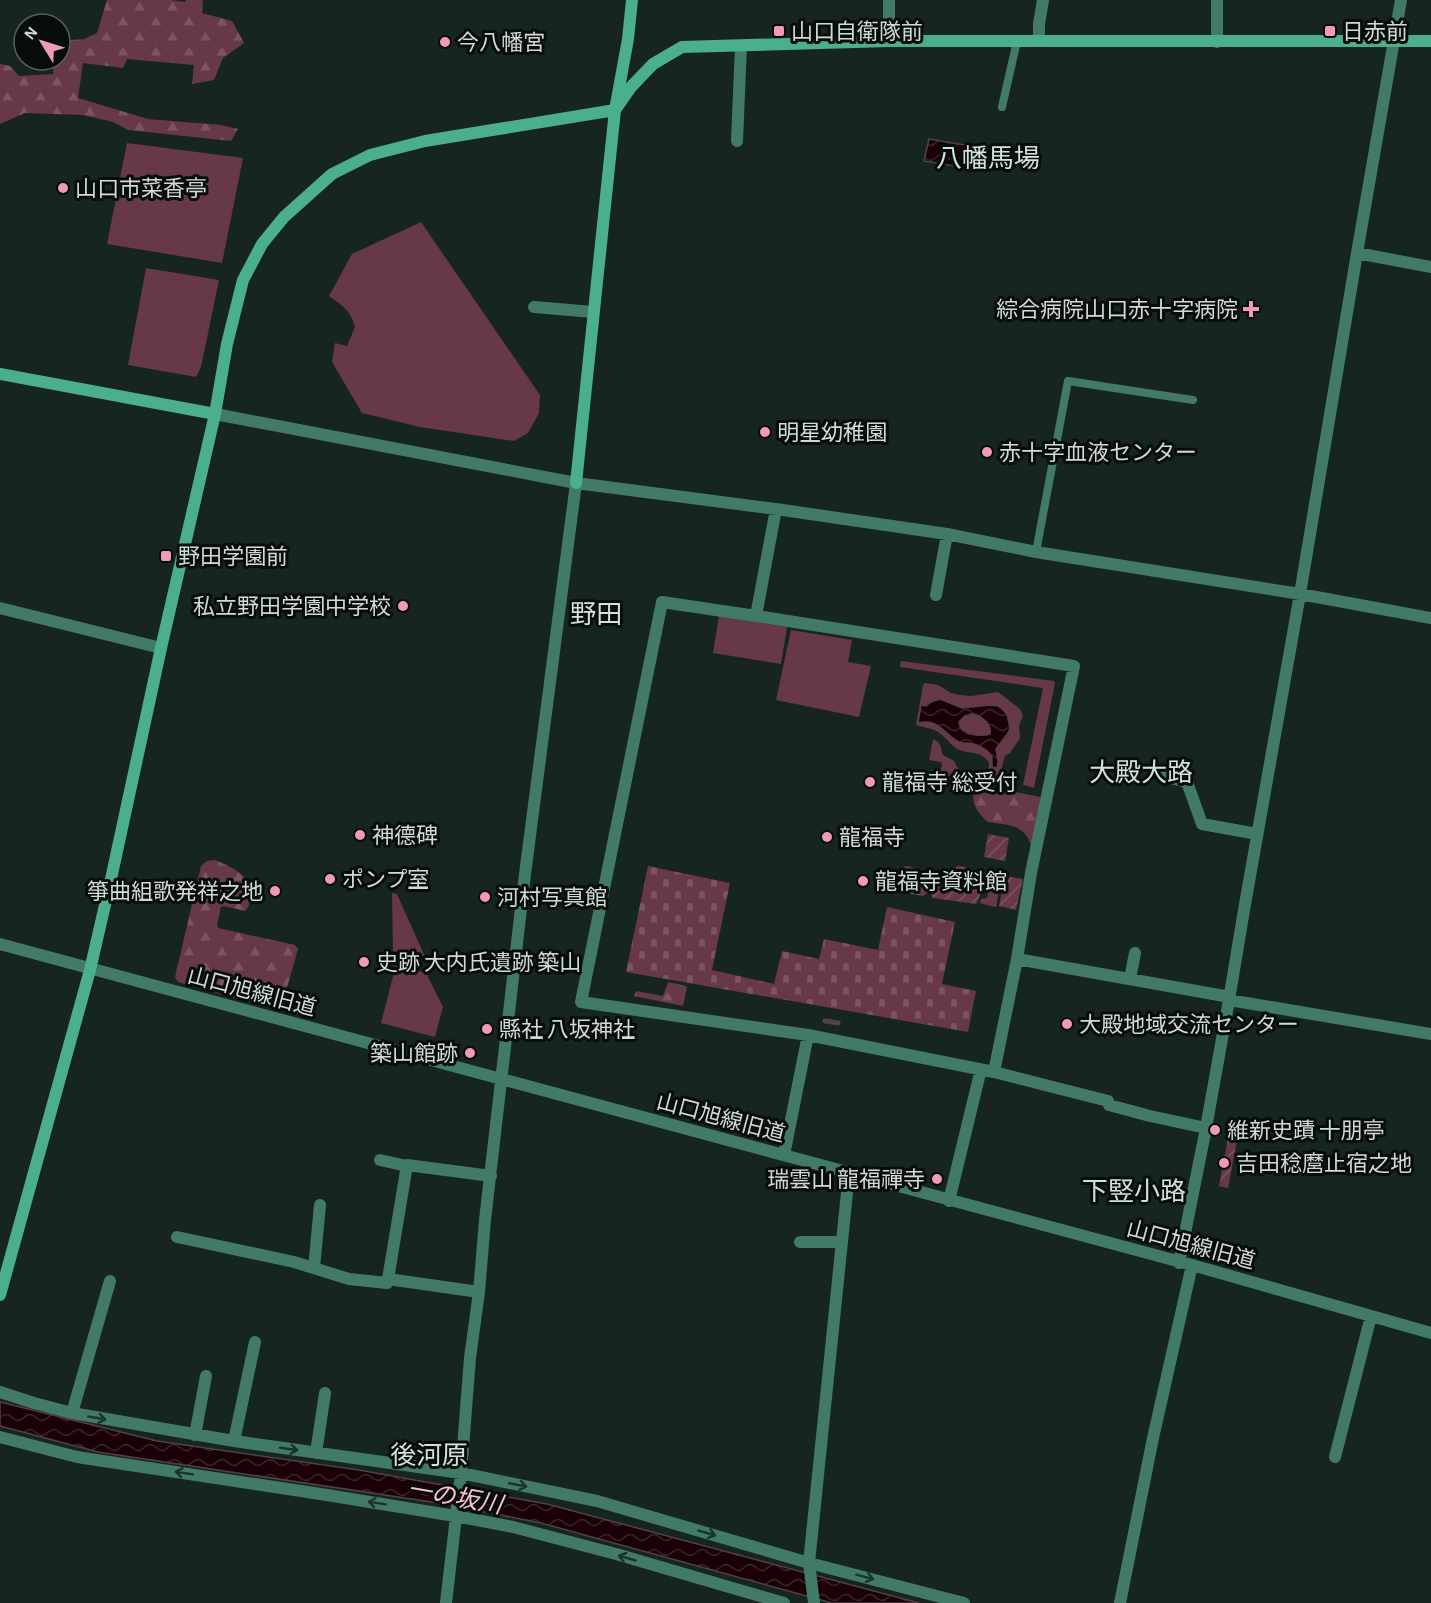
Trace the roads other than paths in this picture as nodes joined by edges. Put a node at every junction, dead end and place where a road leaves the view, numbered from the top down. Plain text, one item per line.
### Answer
1 (632, 0) edge
2 (889, 0) edge
3 (1043, 0) edge
4 (1217, 0) edge
5 (1401, 0) edge
6 (890, 41) junction
7 (1039, 41) junction
8 (1431, 41) edge
9 (1017, 42) junction
10 (1217, 42) junction
11 (1394, 42) junction
12 (741, 46) junction
13 (1002, 106) dead end
14 (615, 110) junction
15 (737, 141) dead end
16 (1357, 253) junction
17 (1431, 267) edge
18 (534, 307) dead end
19 (593, 312) junction
20 (0, 374) edge
21 (1193, 400) dead end
22 (215, 414) junction
23 (576, 483) junction
24 (776, 509) junction
25 (947, 534) junction
26 (1036, 552) junction
27 (1300, 594) junction
28 (936, 595) dead end
29 (0, 608) edge
30 (756, 615) junction
31 (1431, 618) edge
32 (161, 648) junction
33 (1162, 776) dead end
34 (1257, 834) junction
35 (0, 945) edge
36 (1135, 953) dead end
37 (1017, 959) junction
38 (90, 970) junction
39 (1130, 979) junction
40 (1230, 998) junction
41 (1431, 1034) edge
42 (808, 1035) junction
43 (981, 1069) junction
44 (994, 1072) junction
45 (501, 1079) junction
46 (1206, 1128) junction
47 (784, 1155) junction
48 (380, 1160) dead end
49 (407, 1166) junction
50 (849, 1173) junction
51 (491, 1176) junction
52 (949, 1201) junction
53 (320, 1205) dead end
54 (177, 1237) dead end
55 (800, 1242) dead end
56 (842, 1242) junction
57 (1185, 1264) junction
58 (314, 1268) junction
59 (388, 1279) junction
60 (110, 1281) dead end
61 (479, 1292) junction
62 (0, 1295) edge
63 (1371, 1316) junction
64 (1431, 1334) edge
65 (255, 1342) dead end
66 (206, 1376) dead end
67 (0, 1392) edge
68 (325, 1393) dead end
69 (72, 1413) junction
70 (195, 1434) junction
71 (0, 1437) edge
72 (234, 1441) junction
73 (316, 1453) junction
74 (1335, 1457) dead end
75 (460, 1478) junction
76 (456, 1512) junction
77 (809, 1567) junction
78 (446, 1603) edge
79 (784, 1603) edge
80 (814, 1603) edge
81 (964, 1603) edge
82 (1120, 1603) edge

1 - 14 street
2 - 6 street
3 - 7 street
4 - 10 street
5 - 11 street
6 - 9 street
6 - 12 street
7 - 9 street
7 - 10 street
8 - 11 street
9 - 13 lane
10 - 11 street
11 - 16 street
12 - 14 street
12 - 15 street
14 - 19 street
14 - 22 street
16 - 17 street
16 - 27 street
18 - 19 street
19 - 23 street
20 - 22 street
21 - 26 lane
22 - 23 street
22 - 32 street
23 - 24 street
23 - 45 street
24 - 25 street
24 - 30 street
25 - 26 street
25 - 28 street
26 - 27 street
27 - 31 street
27 - 34 street
29 - 32 street
30 - 37 street
30 - 42 street
32 - 38 street
33 - 34 street
34 - 40 street
35 - 38 street, 山口旭線旧道
36 - 39 street
37 - 39 street
37 - 44 street
38 - 45 street, 山口旭線旧道
38 - 62 street
39 - 40 street
40 - 41 street
40 - 46 street
42 - 43 street
42 - 47 street
43 - 44 street
43 - 52 street
44 - 46 street
45 - 47 street, 山口旭線旧道
45 - 51 street
46 - 57 street
47 - 50 street, 山口旭線旧道
48 - 49 street
49 - 51 street
49 - 59 street
50 - 52 street, 山口旭線旧道
50 - 56 street
51 - 61 street
52 - 57 street, 山口旭線旧道
53 - 58 street
54 - 58 street
55 - 56 street
56 - 77 street
57 - 63 street, 山口旭線旧道
57 - 82 street
58 - 59 street
59 - 61 street
60 - 69 street
61 - 75 street
63 - 64 street, 山口旭線旧道
63 - 74 street
65 - 72 street
66 - 70 street
67 - 69 street
68 - 73 street
69 -> 70 street
70 - 72 street
76 -> 71 street
72 -> 73 street
73 - 75 street
75 - 76 street
75 -> 77 street
76 - 78 street
79 -> 76 street
77 - 80 street
77 -> 81 street

